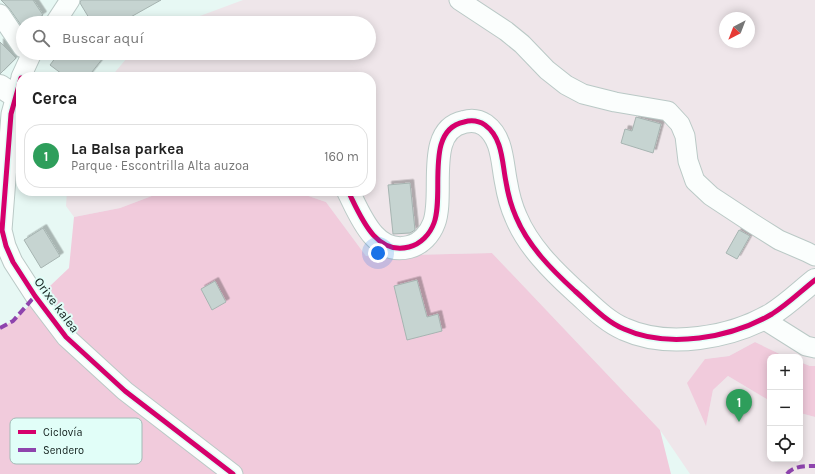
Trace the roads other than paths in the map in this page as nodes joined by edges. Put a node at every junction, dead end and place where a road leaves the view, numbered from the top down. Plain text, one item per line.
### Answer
1 (70, 0) edge
2 (459, 0) edge
3 (0, 14) edge
4 (60, 16) edge
5 (16, 36) edge
6 (25, 60) edge
7 (21, 72) edge
8 (16, 87) edge
9 (5, 148) edge
10 (351, 196) edge
11 (815, 256) edge
12 (815, 280) edge
13 (762, 319) junction
14 (815, 348) edge
15 (233, 474) edge

1 - 4 street
2 - 11 street
3 - 5 street
6 - 7 street, Orixe kalea
8 - 9 street, Orixe kalea
9 - 15 street, Orixe kalea
10 - 13 street
12 - 13 street
13 - 14 street

